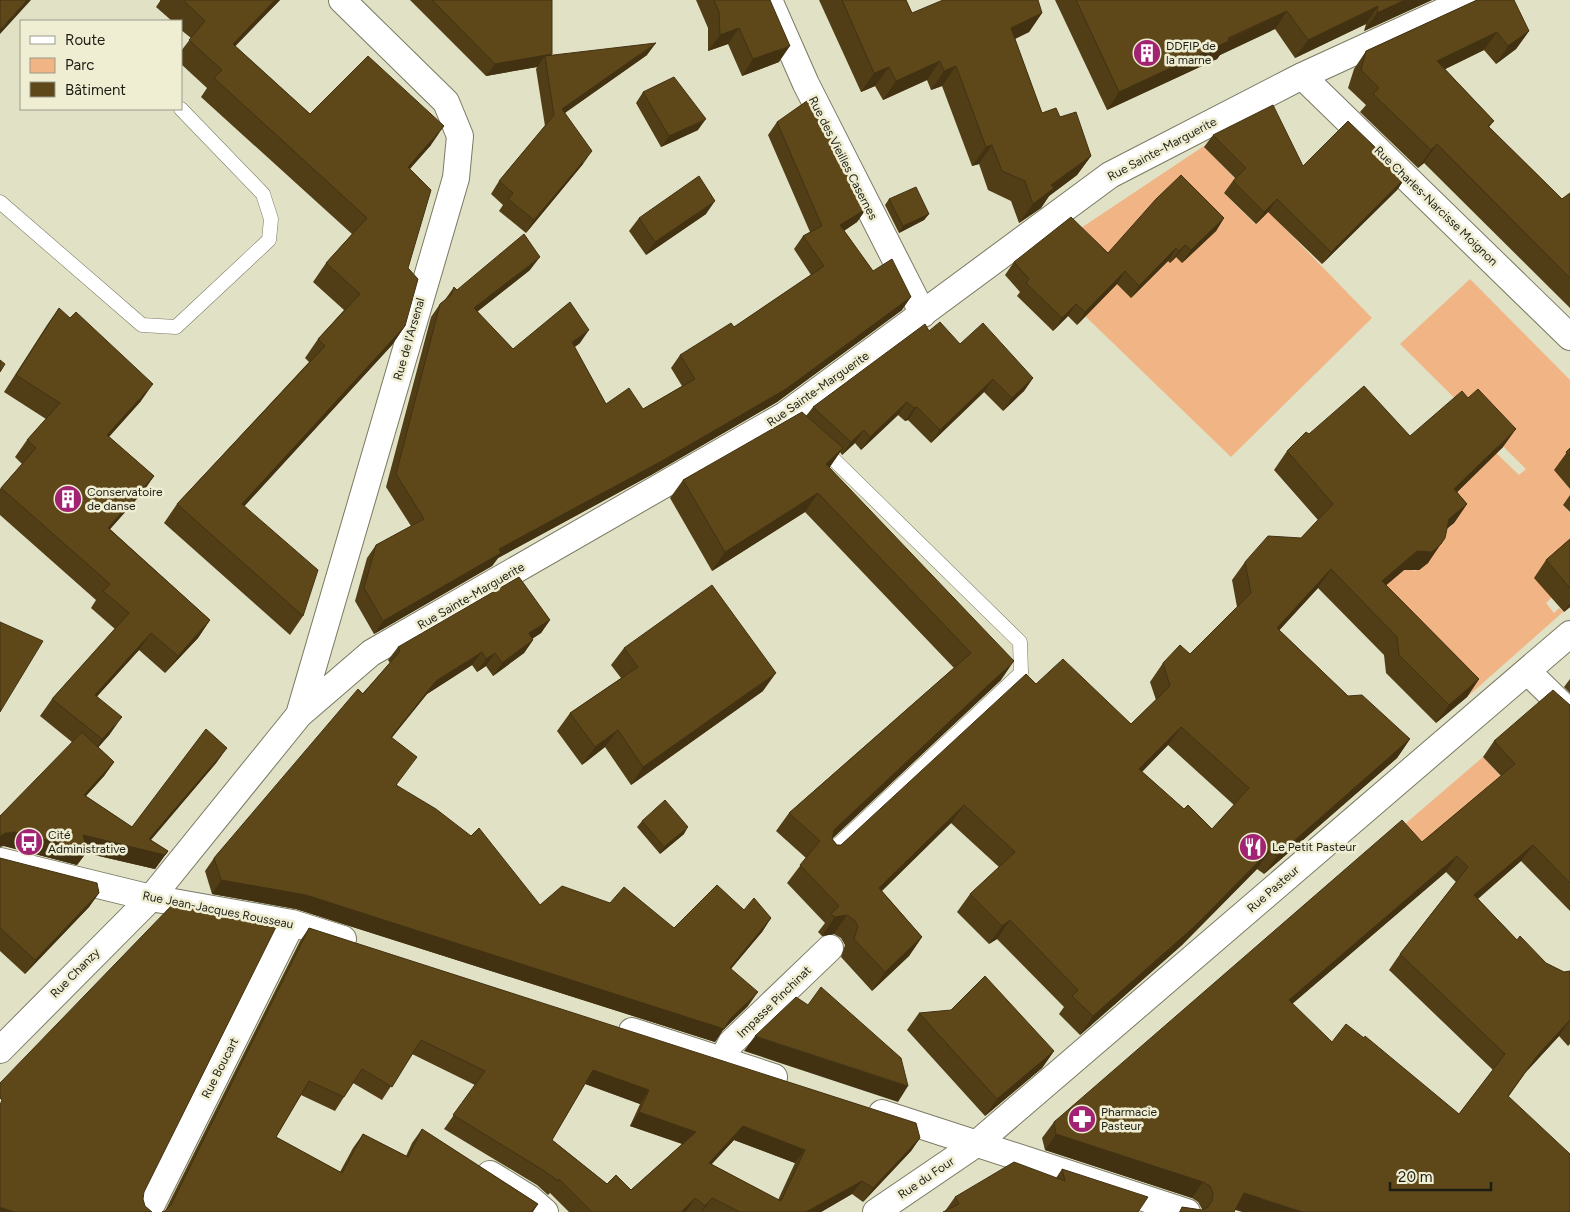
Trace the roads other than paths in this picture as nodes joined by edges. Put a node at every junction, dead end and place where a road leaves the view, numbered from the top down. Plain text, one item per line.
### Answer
1 (342, 0) edge
2 (769, 0) edge
3 (1468, 0) edge
4 (1302, 76) junction
5 (182, 110) edge
6 (0, 202) edge
7 (923, 314) junction
8 (1570, 337) edge
9 (812, 439) edge
10 (1570, 634) edge
11 (1527, 671) junction
12 (1570, 713) edge
13 (299, 715) junction
14 (827, 855) edge
15 (0, 861) edge
16 (150, 898) junction
17 (292, 923) junction
18 (367, 947) edge
19 (830, 948) dead end
20 (610, 1024) edge
21 (0, 1050) edge
22 (722, 1060) junction
23 (795, 1084) edge
24 (859, 1105) edge
25 (976, 1144) junction
26 (472, 1163) edge
27 (1156, 1207) edge
28 (148, 1212) edge
29 (545, 1212) edge
30 (876, 1212) edge
31 (1187, 1212) edge

1 - 13 street, Rue de l'Arsenal
2 - 7 street, Rue des Vieilles Casernes
3 - 4 street, Rue Sainte-Marguerite
4 - 7 street, Rue Sainte-Marguerite
4 - 8 street, Rue Charles-Narcisse Moignon
5 - 6 lane
7 - 13 street, Rue Sainte-Marguerite
9 - 14 lane
10 - 11 street, Rue Pasteur
11 - 12 street
11 - 25 street, Rue Pasteur
13 - 16 street, Rue Sainte-Marguerite
15 - 16 street, Rue Jean-Jacques Rousseau
16 - 17 street, Rue Jean-Jacques Rousseau
16 - 21 street, Rue Chanzy
17 - 18 street, Rue Jean-Jacques Rousseau
17 - 28 street, Rue Boucart
19 - 22 street, Impasse Pinchinat
20 - 22 street
22 - 23 street
24 - 25 street
25 - 27 street
25 - 30 street, Rue du Four
26 - 29 street
27 - 31 street

